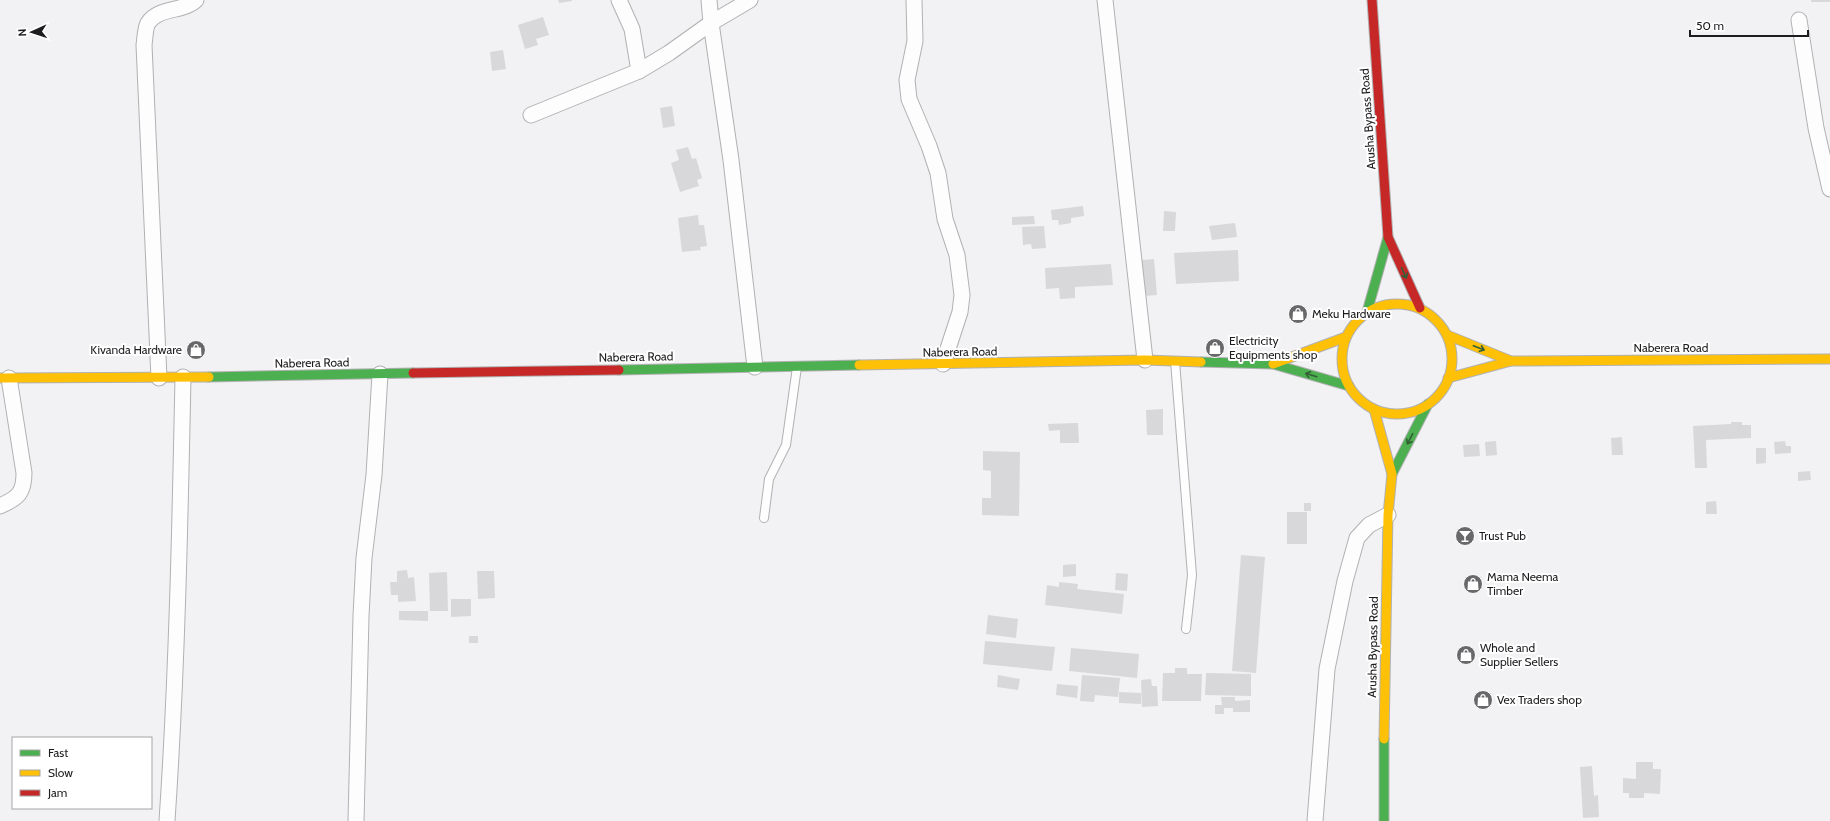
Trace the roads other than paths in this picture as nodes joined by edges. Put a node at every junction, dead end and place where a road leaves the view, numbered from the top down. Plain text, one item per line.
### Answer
1 (196, 0) edge
2 (619, 0) edge
3 (709, 0) edge
4 (750, 0) edge
5 (914, 0) edge
6 (1105, 0) edge
7 (1372, 0) edge
8 (1799, 20) dead end
9 (711, 24) junction
10 (639, 71) junction
11 (531, 115) dead end
12 (1830, 189) edge
13 (1388, 237) junction
14 (1420, 308) junction
15 (1367, 312) junction
16 (1447, 335) junction
17 (1346, 337) junction
18 (1830, 359) edge
19 (1145, 360) junction
20 (1175, 361) junction
21 (1511, 361) junction
22 (943, 364) junction
23 (1273, 364) junction
24 (797, 366) junction
25 (755, 367) junction
26 (380, 374) junction
27 (183, 377) junction
28 (5, 378) edge
29 (159, 378) junction
30 (1448, 378) junction
31 (1349, 386) junction
32 (1428, 404) junction
33 (1374, 409) junction
34 (1392, 474) junction
35 (0, 506) edge
36 (1388, 515) junction
37 (764, 518) dead end
38 (1186, 629) dead end
39 (167, 821) edge
40 (356, 821) edge
41 (1314, 821) edge
42 (1384, 821) edge

1 - 29 street
2 - 10 street
3 - 9 street
4 - 9 street
5 - 22 street
6 - 19 street
7 - 13 street, Arusha Bypass Road
8 - 12 street
9 - 10 street
9 - 25 street
10 - 11 street
13 -> 14 street, Arusha Bypass Road
13 - 15 street, Arusha Bypass Road
14 - 15 street, Arusha Bypass Road
14 - 16 street, Arusha Bypass Road
15 - 17 street, Arusha Bypass Road
16 -> 21 street, Naberera Road
16 - 30 street, Arusha Bypass Road
17 - 23 street, Naberera Road
17 - 31 street, Arusha Bypass Road
18 - 21 street, Naberera Road
19 - 20 street, Naberera Road
19 - 22 street, Naberera Road
20 - 23 street, Naberera Road
20 - 38 lane
21 - 30 street, Naberera Road
22 - 24 street, Naberera Road
31 -> 23 street, Naberera Road
24 - 25 street, Naberera Road
24 - 37 lane
25 - 26 street, Naberera Road
26 - 27 street, Naberera Road
26 - 40 street
27 - 29 street, Naberera Road
27 - 39 street
28 - 29 street, Naberera Road
28 - 35 street
30 - 32 street, Arusha Bypass Road
31 - 33 street, Arusha Bypass Road
32 - 33 street, Arusha Bypass Road
32 -> 34 street, Arusha Bypass Road
33 - 34 street, Arusha Bypass Road
34 - 36 street, Arusha Bypass Road
36 - 41 street
36 - 42 street, Arusha Bypass Road

